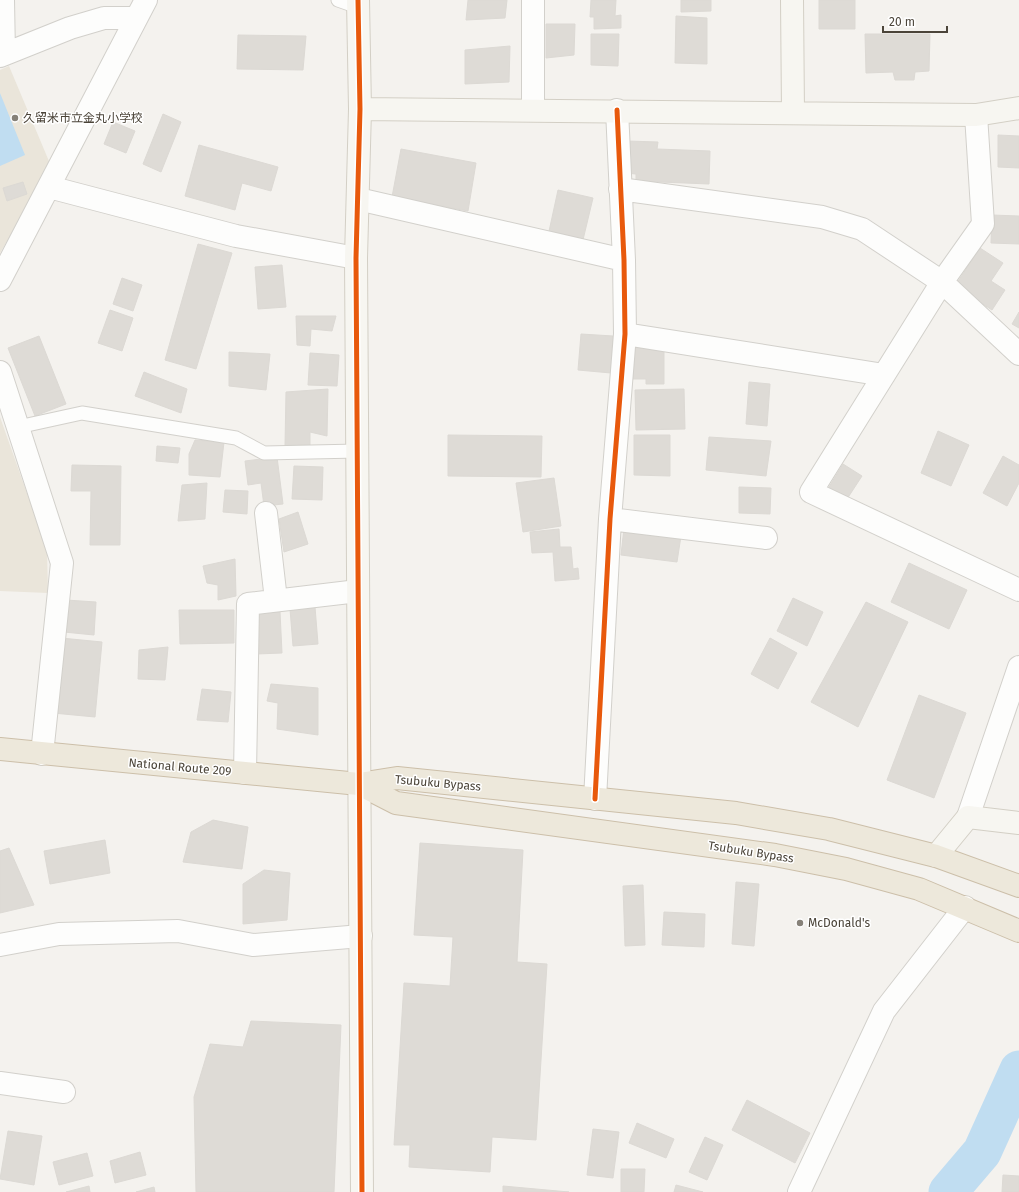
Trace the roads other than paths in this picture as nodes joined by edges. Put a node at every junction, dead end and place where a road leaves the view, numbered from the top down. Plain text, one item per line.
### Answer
1 (4, 0) edge
2 (533, 0) edge
3 (792, 0) edge
4 (351, 2) edge
5 (141, 9) edge
6 (2, 55) edge
7 (1019, 108) edge
8 (360, 109) junction
9 (533, 110) junction
10 (617, 110) junction
11 (793, 112) junction
12 (976, 115) junction
13 (49, 187) junction
14 (620, 189) junction
15 (358, 199) junction
16 (356, 258) junction
17 (624, 260) junction
18 (0, 280) edge
19 (942, 282) junction
20 (625, 334) junction
21 (1019, 354) edge
22 (0, 372) edge
23 (884, 375) junction
24 (18, 427) junction
25 (358, 452) junction
26 (266, 513) dead end
27 (610, 519) junction
28 (766, 538) dead end
29 (358, 590) junction
30 (1019, 590) edge
31 (276, 600) junction
32 (1019, 667) edge
33 (0, 749) edge
34 (42, 754) junction
35 (245, 773) junction
36 (359, 784) junction
37 (595, 799) junction
38 (968, 817) junction
39 (1019, 823) edge
40 (936, 856) junction
41 (1019, 886) edge
42 (965, 907) junction
43 (1019, 931) edge
44 (361, 936) junction
45 (0, 945) edge
46 (0, 1083) edge
47 (64, 1092) dead end
48 (362, 1192) edge
49 (798, 1192) edge

1 - 6 street
2 - 9 street
3 - 11 street
4 - 8 street
5 - 6 street
5 - 13 street
7 - 12 street
8 - 9 street
8 - 15 street
9 - 10 street
10 - 11 street
10 - 14 street
11 - 12 street
12 - 19 street
13 - 16 street
13 - 18 street
14 - 17 street
14 - 19 street
15 - 16 street
15 - 17 street
16 - 25 street
17 - 20 street
19 - 21 street
19 - 23 street
20 - 23 street
20 - 27 street
22 - 24 street
23 - 30 street
24 - 25 lane
24 - 34 street
25 - 29 street
26 - 31 street
27 - 28 street
27 - 37 street
29 - 31 street
29 - 36 street
31 - 35 street
32 - 38 street
33 - 34 highway, National Route 209
34 - 35 highway, National Route 209
35 - 36 highway, National Route 209
36 - 37 highway, Tsubuku Bypass
36 - 42 highway, Tsubuku Bypass
36 - 44 street
37 - 40 highway, Tsubuku Bypass
38 - 39 street
38 - 40 street
40 - 41 highway, Tsubuku Bypass
42 - 43 highway, Tsubuku Bypass
42 - 49 street
44 - 45 street
44 - 48 street
46 - 47 street

